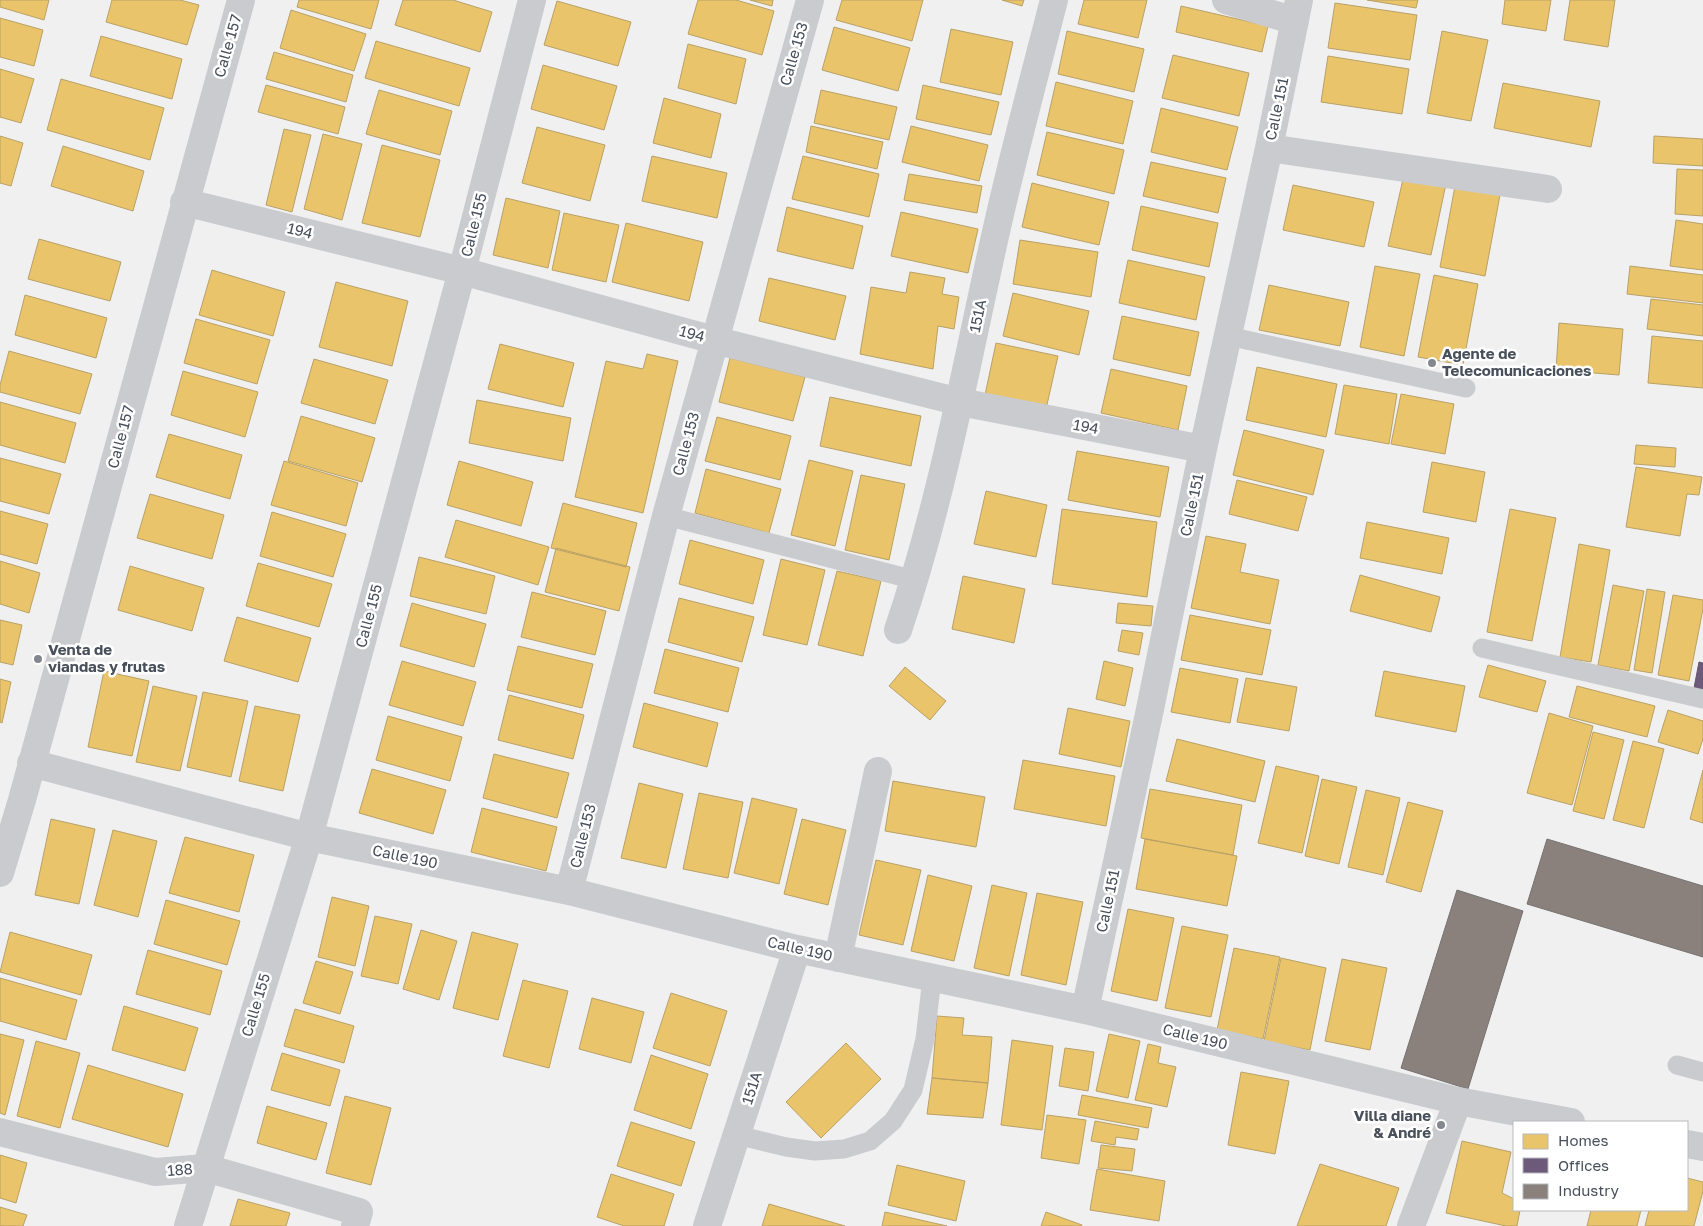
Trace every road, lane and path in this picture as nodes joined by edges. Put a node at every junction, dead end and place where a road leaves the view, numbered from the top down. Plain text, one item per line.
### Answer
1 (241, 0) edge
2 (532, 0) edge
3 (810, 0) edge
4 (1054, 0) edge
5 (1226, 0) edge
6 (1297, 11) edge
7 (1269, 148) junction
8 (1548, 189) dead end
9 (184, 202) junction
10 (462, 272) junction
11 (1228, 336) junction
12 (714, 340) junction
13 (1466, 388) dead end
14 (960, 402) junction
15 (1203, 449) junction
16 (666, 516) junction
17 (914, 580) junction
18 (898, 630) dead end
19 (1482, 648) dead end
20 (1703, 699) edge
21 (31, 763) junction
22 (878, 771) dead end
23 (11, 797) edge
24 (309, 837) junction
25 (0, 873) edge
26 (569, 891) junction
27 (797, 949) junction
28 (838, 958) junction
29 (932, 978) junction
30 (1085, 1010) junction
31 (1677, 1065) dead end
32 (1703, 1072) edge
33 (1458, 1101) junction
34 (1566, 1121) edge
35 (0, 1132) edge
36 (737, 1135) junction
37 (1688, 1144) edge
38 (1703, 1147) edge
39 (206, 1168) junction
40 (357, 1219) edge
41 (188, 1226) edge
42 (707, 1226) edge
43 (1411, 1226) edge

1 - 9 street, Calle 157
2 - 10 street, Calle 155
3 - 12 street, Calle 153
4 - 14 street, 151A
5 - 6 street
6 - 7 street, Calle 151
7 - 8 street
7 - 11 street, Calle 151
9 - 10 street, 194
9 - 21 street, Calle 157
10 - 12 street, 194
10 - 24 street, Calle 155
11 - 13 lane
11 - 15 street, Calle 151
12 - 14 street, 194
12 - 16 street, Calle 153
14 - 15 street, 194
14 - 17 street, 151A
15 - 30 street, Calle 151
16 - 17 lane
16 - 26 street, Calle 153
17 - 18 street, 151A
19 - 20 lane
21 - 23 street, Calle 157
21 - 24 street, Calle 190
22 - 28 street
23 - 25 street, Calle 157
24 - 26 street, Calle 190
24 - 39 street, Calle 155
26 - 27 street, Calle 190
27 - 28 street, Calle 190
27 - 36 street, 151A
28 - 29 street, Calle 190
29 - 30 street, Calle 190
29 - 36 lane
30 - 33 street, Calle 190
31 - 32 lane
33 - 34 street, Calle 190
33 - 43 street
35 - 39 street, 188
36 - 42 street, 151A
37 - 38 street
39 - 40 street, 188
39 - 41 street, Calle 155

